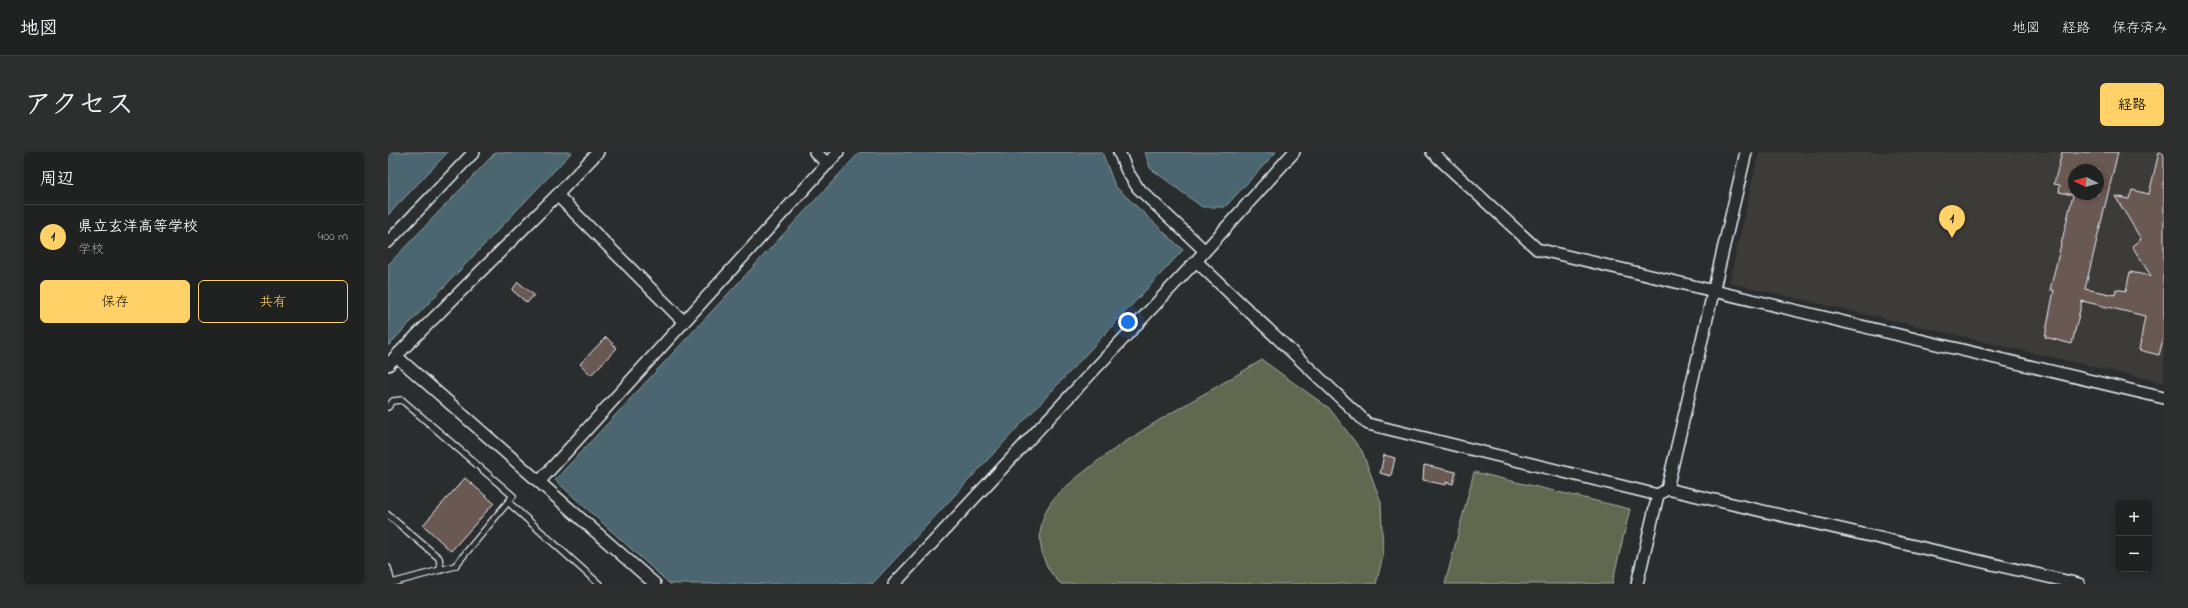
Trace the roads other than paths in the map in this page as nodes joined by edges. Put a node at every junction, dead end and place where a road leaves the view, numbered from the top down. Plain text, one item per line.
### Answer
1 (474, 152) edge
2 (598, 152) edge
3 (815, 152) edge
4 (838, 152) edge
5 (1118, 152) edge
6 (1294, 152) edge
7 (1432, 152) edge
8 (1746, 152) edge
9 (828, 164) junction
10 (557, 195) junction
11 (388, 242) edge
12 (1205, 251) junction
13 (1196, 262) junction
14 (1713, 292) junction
15 (684, 322) junction
16 (396, 356) junction
17 (388, 365) edge
18 (2164, 398) edge
19 (388, 407) edge
20 (539, 482) junction
21 (1662, 492) junction
22 (508, 502) junction
23 (388, 515) edge
24 (388, 568) edge
25 (441, 570) junction
26 (392, 583) edge
27 (598, 584) edge
28 (655, 584) edge
29 (894, 584) edge
30 (1637, 584) edge
31 (2079, 584) edge

1 - 11 street
2 - 10 street
3 - 9 street
4 - 9 street
5 - 12 street
6 - 12 street
7 - 14 street
8 - 14 street
9 - 15 street
10 - 15 street
10 - 16 street
12 - 13 street
13 - 21 street
13 - 29 street
14 - 18 street
14 - 21 street
15 - 20 street
16 - 17 street
16 - 20 street
19 - 22 lane
20 - 28 street
21 - 30 street
21 - 31 street
22 - 25 lane
22 - 27 lane
23 - 25 lane
24 - 26 lane
25 - 26 lane

